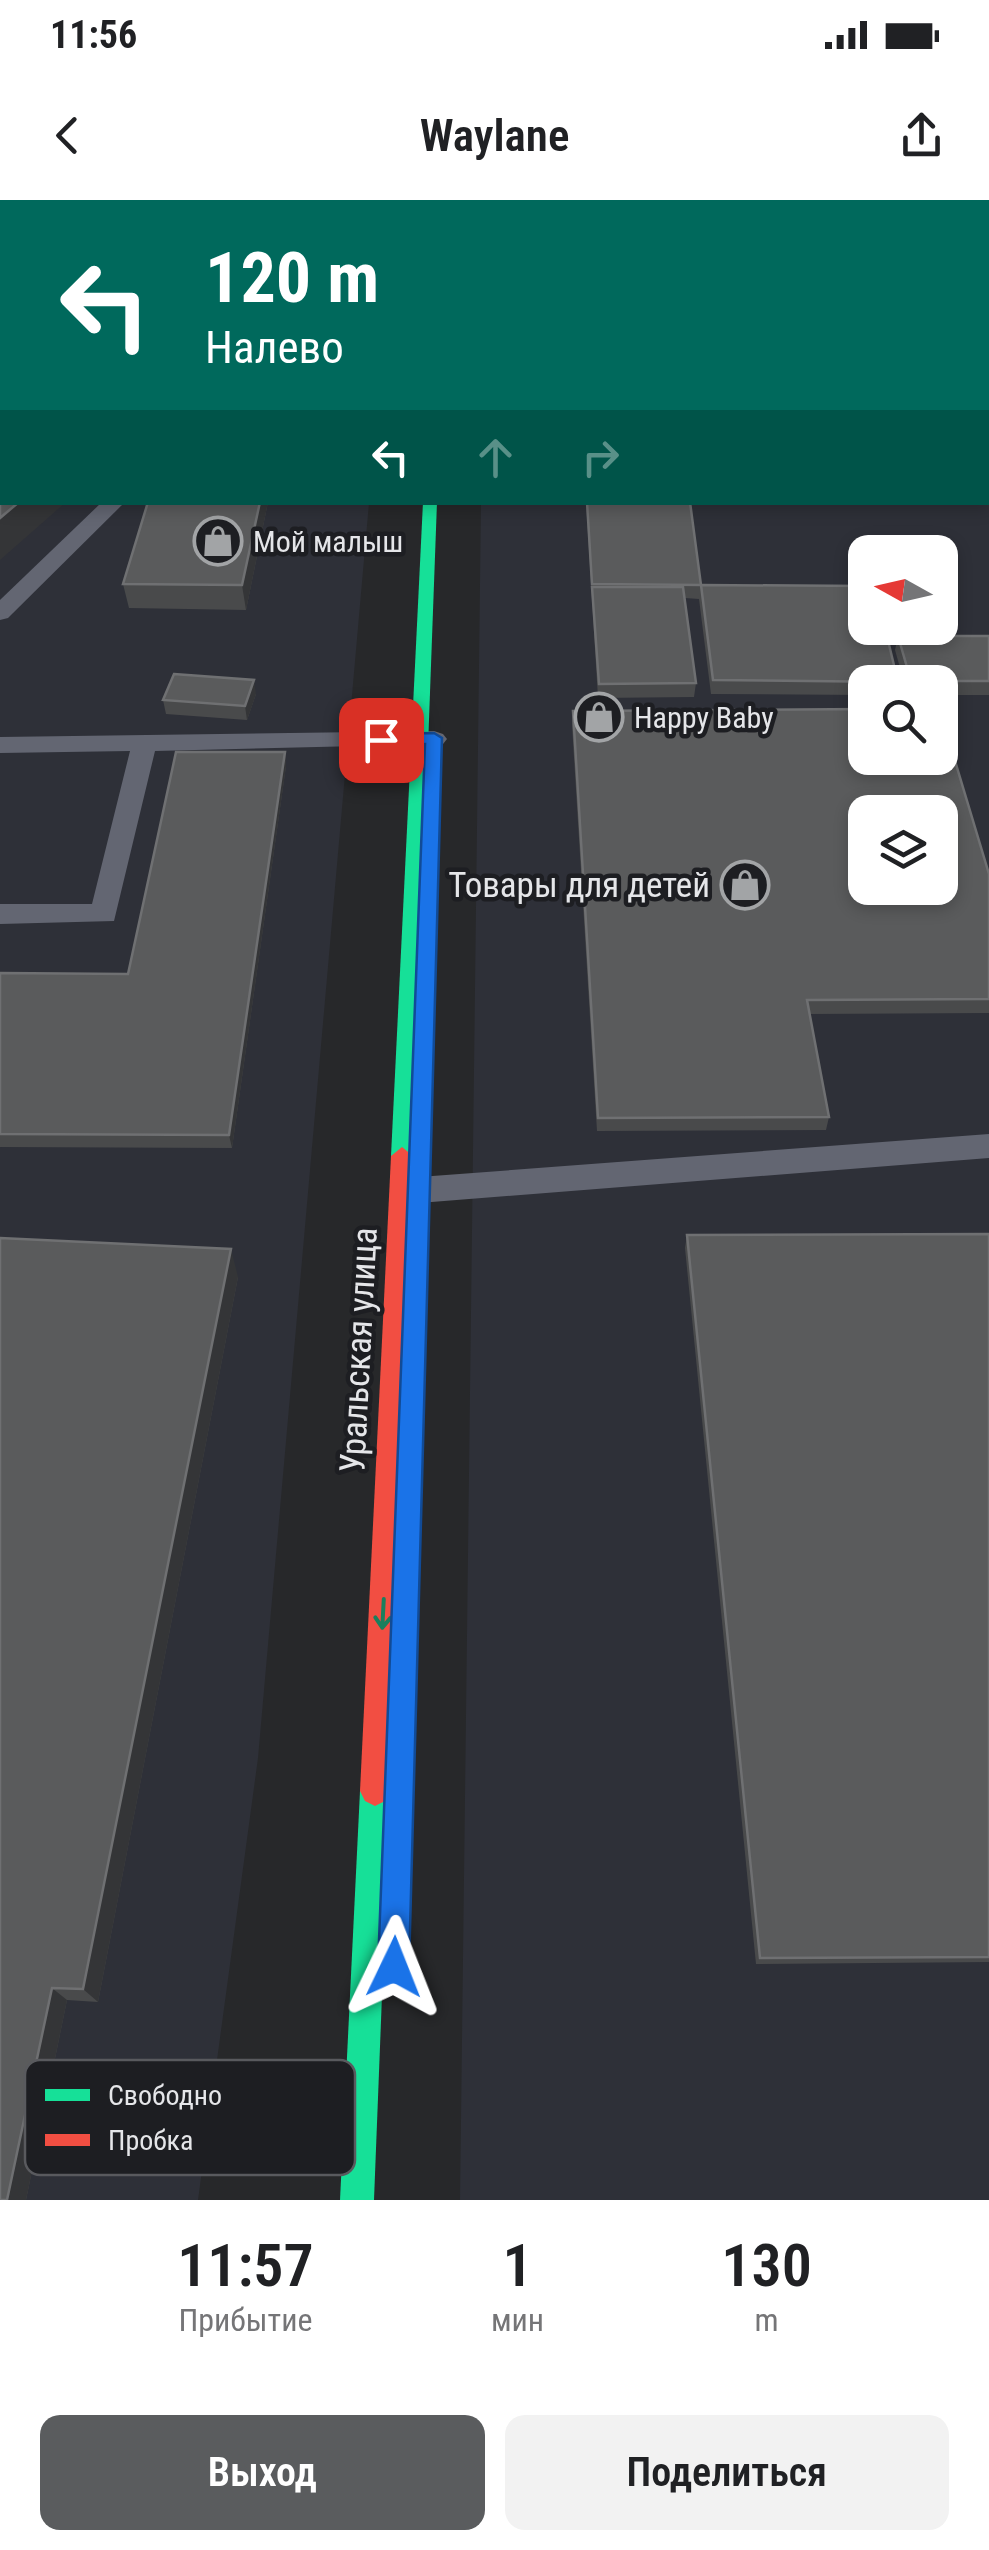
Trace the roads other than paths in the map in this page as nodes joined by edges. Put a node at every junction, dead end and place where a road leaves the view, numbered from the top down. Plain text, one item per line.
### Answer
1 (113, 505) edge
2 (430, 505) edge
3 (441, 505) edge
4 (0, 613) edge
5 (427, 739) junction
6 (144, 743) junction
7 (0, 745) edge
8 (0, 914) edge
9 (989, 1146) edge
10 (419, 1190) junction
11 (403, 1685) dead end
12 (357, 2200) edge

1 - 4 lane
2 - 5 main road, Уральская улица
3 - 5 main road, Уральская улица
5 - 6 lane
5 - 10 main road, Уральская улица
5 -> 12 main road, Уральская улица
6 - 7 lane
6 - 8 lane
9 - 10 lane
10 - 11 main road, Уральская улица

